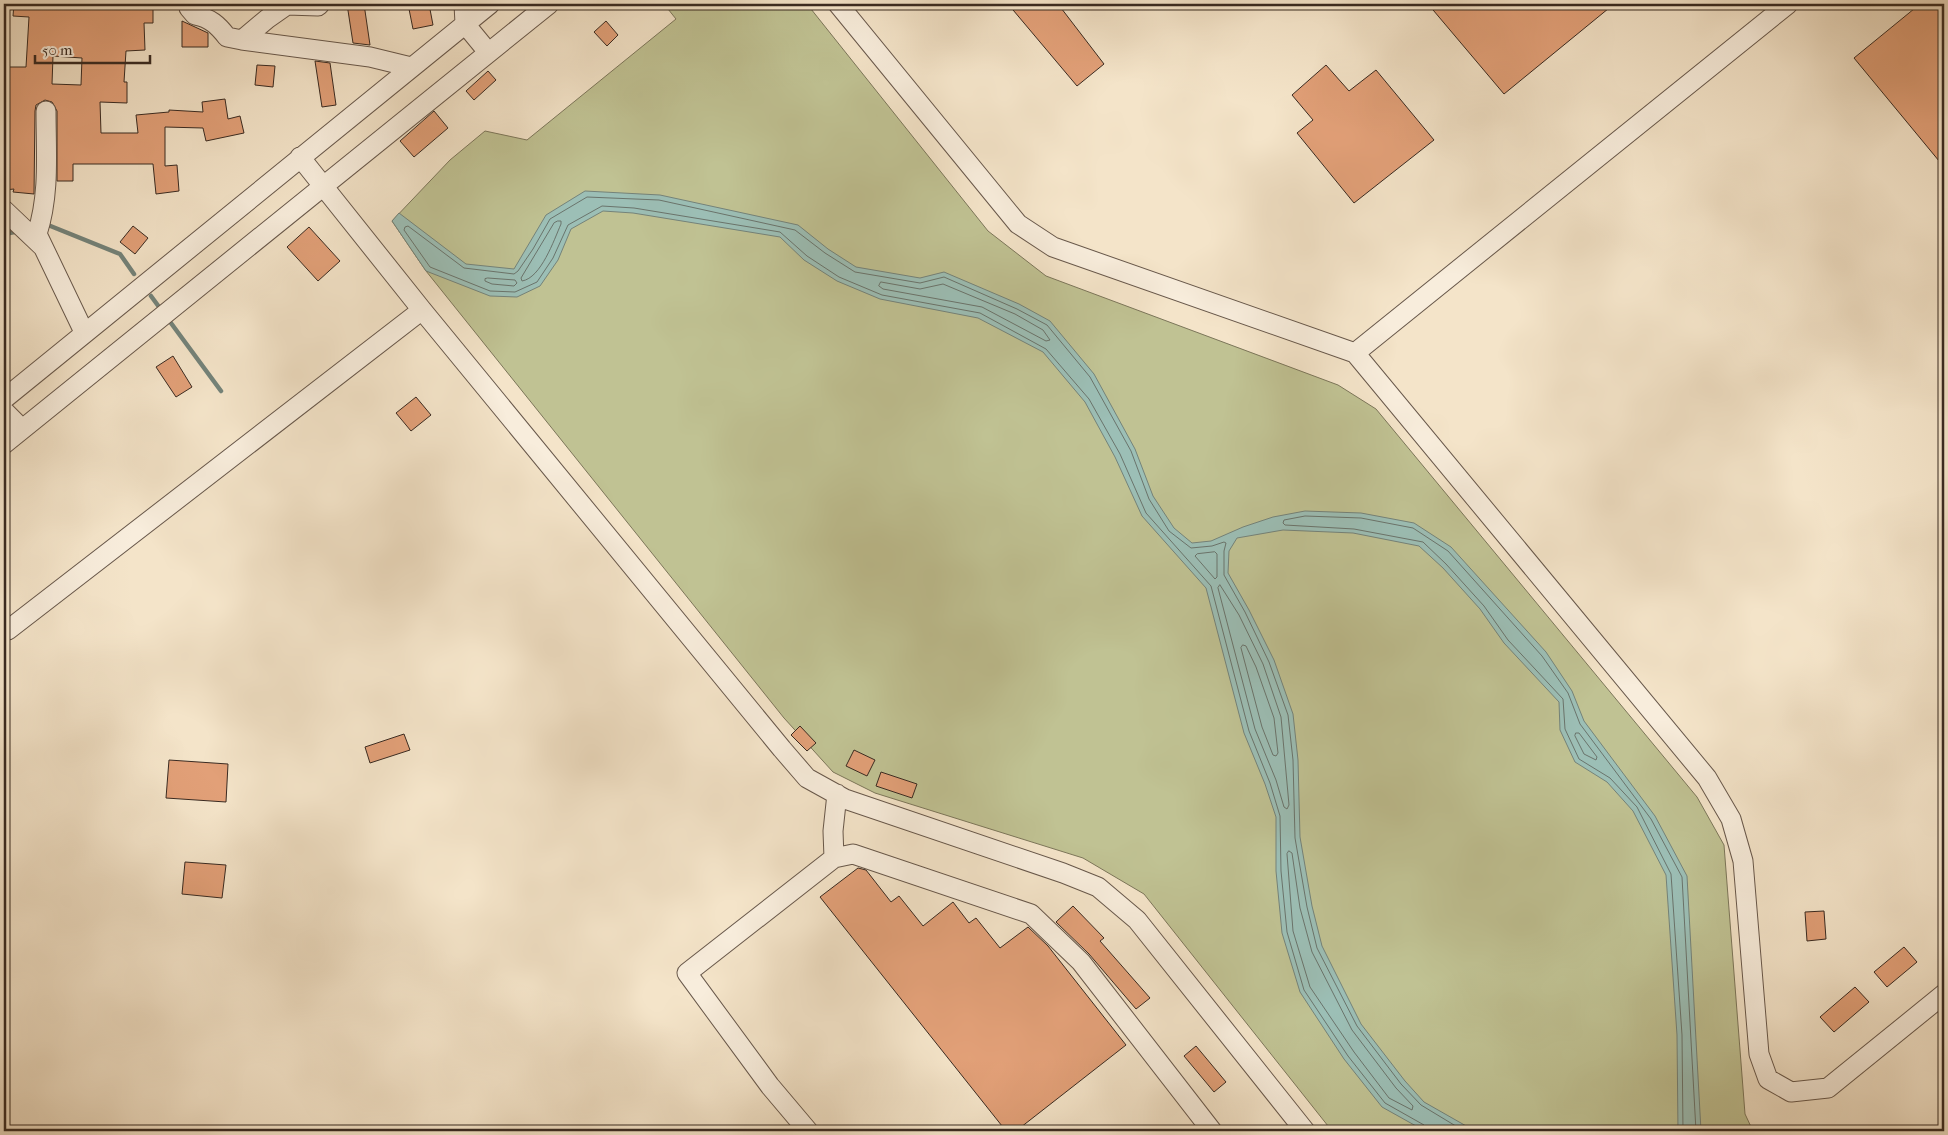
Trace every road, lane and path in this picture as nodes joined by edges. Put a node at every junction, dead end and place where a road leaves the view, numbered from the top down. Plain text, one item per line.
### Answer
1 (190, 4) edge
2 (320, 4) edge
3 (464, 4) edge
4 (490, 4) edge
5 (549, 4) edge
6 (838, 4) edge
7 (1788, 4) edge
8 (464, 24) junction
9 (242, 40) junction
10 (488, 52) junction
11 (411, 67) junction
12 (46, 111) dead end
13 (300, 157) junction
14 (324, 185) junction
15 (4, 210) edge
16 (41, 233) junction
17 (422, 310) junction
18 (84, 332) junction
19 (1355, 353) junction
20 (4, 399) edge
21 (4, 411) edge
22 (22, 429) junction
23 (4, 444) edge
24 (8, 630) dead end
25 (837, 794) junction
26 (834, 858) junction
27 (1944, 994) edge
28 (808, 1131) edge
29 (1212, 1131) edge
30 (1305, 1131) edge

1 - 9 street
2 - 9 street
3 - 8 street
4 - 8 street
5 - 10 street
6 - 19 street
7 - 19 street
8 - 10 street
8 - 11 street
9 - 11 street
10 - 14 street
11 - 13 street
12 - 16 street
13 - 14 street
13 - 18 street
14 - 17 street
14 - 22 street
15 - 16 street
16 - 18 street
17 - 24 street
17 - 25 street
18 - 20 street
19 - 27 street
21 - 22 street
22 - 23 street
25 - 26 street
25 - 30 street
26 - 28 street
26 - 29 street

